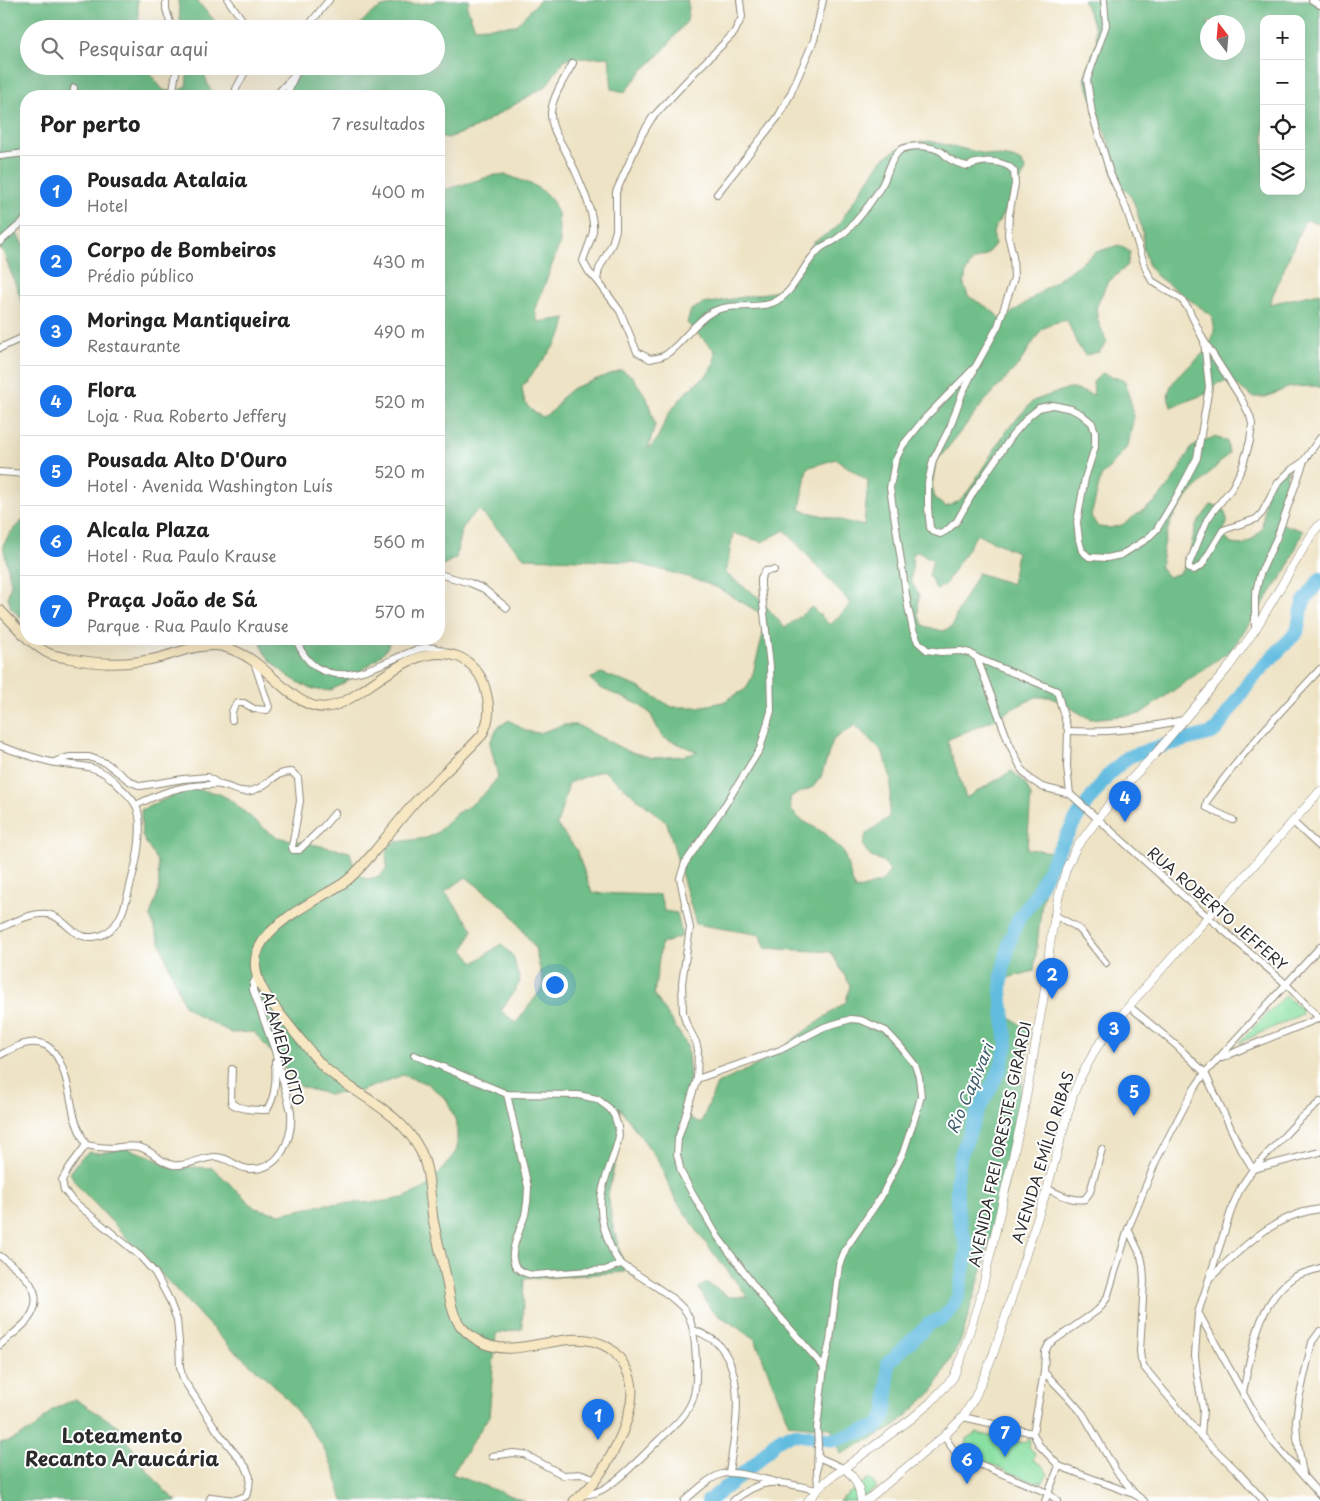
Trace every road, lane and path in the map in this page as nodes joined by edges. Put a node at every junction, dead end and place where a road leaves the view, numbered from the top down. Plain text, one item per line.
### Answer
1 (166, 0) edge
2 (228, 0) edge
3 (329, 0) edge
4 (740, 0) edge
5 (823, 0) edge
6 (1104, 0) edge
7 (1312, 0) edge
8 (1320, 5) edge
9 (169, 20) edge
10 (242, 20) edge
11 (313, 20) edge
12 (573, 63) dead end
13 (176, 75) edge
14 (244, 75) edge
15 (294, 75) edge
16 (296, 75) edge
17 (173, 90) edge
18 (236, 90) edge
19 (280, 90) edge
20 (289, 90) edge
21 (20, 154) edge
22 (0, 156) edge
23 (717, 194) dead end
24 (20, 224) edge
25 (0, 242) edge
26 (596, 280) junction
27 (20, 339) edge
28 (1203, 339) junction
29 (0, 348) edge
30 (976, 366) junction
31 (1320, 438) edge
32 (1303, 462) junction
33 (0, 472) edge
34 (20, 474) edge
35 (1320, 524) edge
36 (774, 570) dead end
37 (445, 576) edge
38 (507, 608) dead end
39 (0, 610) edge
40 (1255, 630) junction
41 (20, 631) edge
42 (36, 645) edge
43 (230, 645) edge
44 (299, 645) edge
45 (232, 649) junction
46 (449, 653) junction
47 (977, 658) junction
48 (253, 661) junction
49 (1320, 669) edge
50 (232, 720) dead end
51 (1183, 720) junction
52 (1068, 731) junction
53 (0, 746) edge
54 (52, 762) junction
55 (221, 785) junction
56 (1320, 791) edge
57 (1072, 796) junction
58 (136, 805) junction
59 (335, 813) dead end
60 (1096, 817) junction
61 (1233, 820) dead end
62 (1292, 822) junction
63 (1320, 847) edge
64 (1054, 915) junction
65 (1207, 916) junction
66 (0, 928) edge
67 (1320, 947) edge
68 (1106, 963) dead end
69 (256, 978) junction
70 (1286, 984) junction
71 (1128, 1006) junction
72 (1320, 1019) edge
73 (1237, 1040) junction
74 (1242, 1049) junction
75 (275, 1051) junction
76 (0, 1055) edge
77 (414, 1055) dead end
78 (1218, 1060) junction
79 (232, 1069) dead end
80 (1205, 1074) junction
81 (697, 1079) junction
82 (507, 1094) junction
83 (1320, 1102) edge
84 (86, 1145) junction
85 (1102, 1149) dead end
86 (1320, 1152) edge
87 (1253, 1169) junction
88 (1047, 1189) junction
89 (1320, 1210) edge
90 (1128, 1229) junction
91 (0, 1256) edge
92 (621, 1264) junction
93 (1320, 1268) edge
94 (1210, 1278) junction
95 (1198, 1313) junction
96 (694, 1330) junction
97 (1320, 1330) edge
98 (0, 1344) edge
99 (824, 1367) junction
100 (1044, 1372) junction
101 (1243, 1392) junction
102 (963, 1417) junction
103 (1033, 1433) junction
104 (944, 1436) junction
105 (1201, 1436) junction
106 (492, 1456) dead end
107 (818, 1457) junction
108 (1059, 1466) junction
109 (845, 1469) junction
110 (731, 1472) junction
111 (1303, 1476) junction
112 (597, 1478) junction
113 (776, 1482) junction
114 (817, 1489) junction
115 (1048, 1493) junction
116 (582, 1495) junction
117 (1136, 1495) junction
118 (1320, 1495) edge
119 (209, 1501) edge
120 (574, 1501) edge
121 (684, 1501) edge
122 (732, 1501) edge
123 (808, 1501) edge
124 (861, 1501) edge
125 (866, 1501) edge
126 (1044, 1501) edge
127 (1058, 1501) edge
128 (1144, 1501) edge
129 (1264, 1501) edge

1 - 9 street
2 - 10 street
3 - 11 street
4 - 26 street
5 - 23 street
6 - 28 street
7 - 8 street
12 - 26 street
13 - 17 street
14 - 18 street
15 - 19 street
16 - 20 street
21 - 22 street
24 - 25 street
26 - 30 street
27 - 29 street
28 - 30 street
28 - 32 street
30 - 47 street
31 - 32 street
32 - 40 street
33 - 34 street
35 - 40 street, AVENIDA FREI ORESTES GIRARDI
36 - 81 street
37 - 38 street
39 - 41 main road
40 - 51 street, AVENIDA FREI ORESTES GIRARDI
42 - 45 main road
43 - 45 street
44 - 46 street
45 - 48 main road
46 - 48 main road
46 - 69 main road
47 - 52 street
47 - 57 street
48 - 50 street
49 - 61 street
51 - 52 street
51 - 60 street, AVENIDA FREI ORESTES GIRARDI
52 - 57 street
53 - 54 street
54 - 55 street
54 - 58 street
55 - 58 street
55 - 59 street
56 - 62 street, AVENIDA EMÍLIO RIBAS
57 - 60 street, RUA ROBERTO JEFFERY
58 - 66 street
60 - 64 street, AVENIDA FREI ORESTES GIRARDI
60 - 65 street, RUA ROBERTO JEFFERY
62 - 63 street
62 - 65 street, AVENIDA EMÍLIO RIBAS
64 - 68 street
64 - 109 street, AVENIDA FREI ORESTES GIRARDI
65 - 70 street, RUA ROBERTO JEFFERY
65 - 71 street, AVENIDA EMÍLIO RIBAS
67 - 70 street
69 - 75 street, ALAMEDA OITO
69 - 112 main road
70 - 72 street, RUA ROBERTO JEFFERY
70 - 73 street
71 - 80 street
71 - 88 street, AVENIDA EMÍLIO RIBAS
72 - 74 street
73 - 74 street
73 - 78 street
74 - 78 street
75 - 79 street
75 - 84 street, ALAMEDA OITO
76 - 84 street
77 - 82 street
78 - 80 street
80 - 87 street
80 - 90 street
81 - 99 street
81 - 99 street
82 - 92 street
82 - 92 street
83 - 87 street
84 - 119 street
85 - 88 street
86 - 87 street
87 - 94 street
88 - 102 street, AVENIDA EMÍLIO RIBAS
89 - 94 street
90 - 100 street
90 - 105 street
91 - 98 street
92 - 96 street
93 - 101 street
94 - 95 street
95 - 101 street
95 - 105 street
96 - 110 street
96 - 116 street
97 - 111 street
99 - 107 street
100 - 103 street
100 - 117 street
101 - 111 street
102 - 103 street
102 - 104 street, AVENIDA EMÍLIO RIBAS
103 - 108 street
104 - 115 street
104 - 125 street, AVENIDA EMÍLIO RIBAS
105 - 129 street
106 - 112 street
107 - 109 street
107 - 114 street
108 - 115 street
108 - 117 street
109 - 114 street, AVENIDA FREI ORESTES GIRARDI
109 - 124 street
110 - 113 street
110 - 121 street
111 - 118 street
112 - 116 main road
113 - 114 street
113 - 122 street
114 - 123 street, AVENIDA FREI ORESTES GIRARDI
115 - 126 street
115 - 127 street
116 - 120 main road
117 - 128 street

